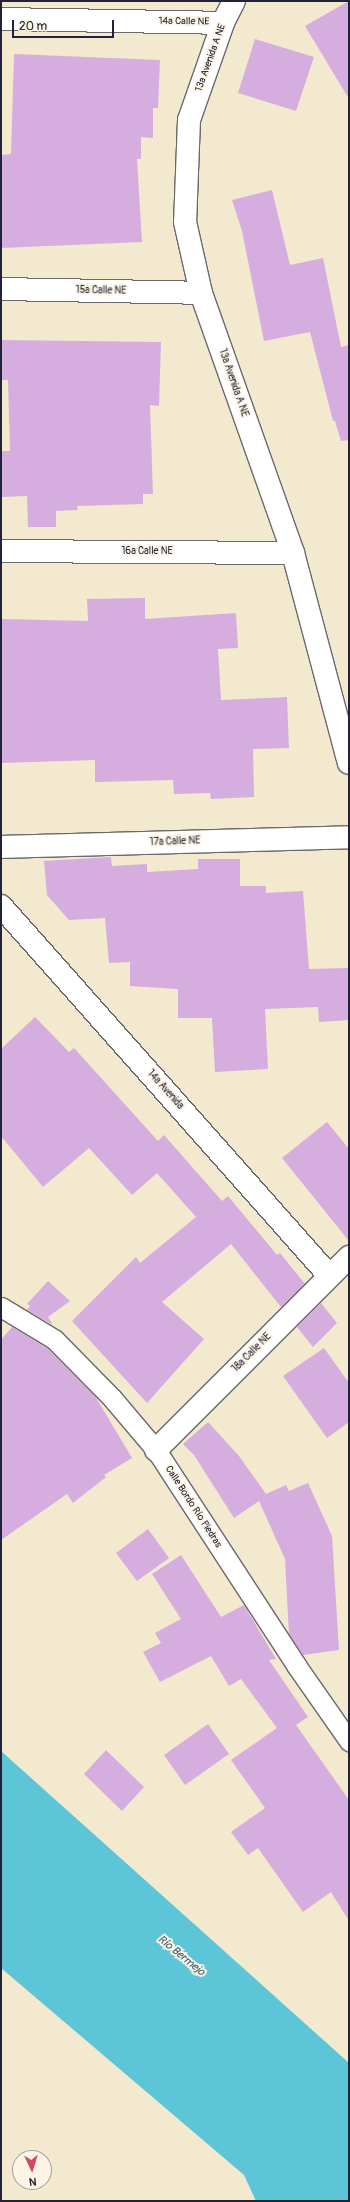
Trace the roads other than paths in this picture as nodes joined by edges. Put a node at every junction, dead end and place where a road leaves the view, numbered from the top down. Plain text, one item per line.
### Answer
1 (234, 1) edge
2 (1, 19) edge
3 (223, 23) junction
4 (1, 289) edge
5 (201, 293) junction
6 (1, 551) edge
7 (293, 553) junction
8 (349, 764) edge
9 (349, 837) edge
10 (1, 847) edge
11 (1, 906) edge
12 (349, 1257) edge
13 (330, 1275) junction
14 (1, 1307) edge
15 (156, 1450) junction
16 (349, 1740) edge

1 - 3 street, 13a Avenida A NE
2 - 3 street, 14a Calle NE
3 - 5 street, 13a Avenida A NE
4 - 5 street, 15a Calle NE
5 - 7 street, 13a Avenida A NE
6 - 7 street, 16a Calle NE
7 - 8 street, 13a Avenida A NE
9 - 10 street, 17a Calle NE
11 - 13 street, 14a Avenida
12 - 13 street, 18a Calle NE
13 - 15 street, 18a Calle NE
14 - 15 lane, Calle Bordo Río Piedras
15 - 16 lane, Calle Bordo Río Piedras

